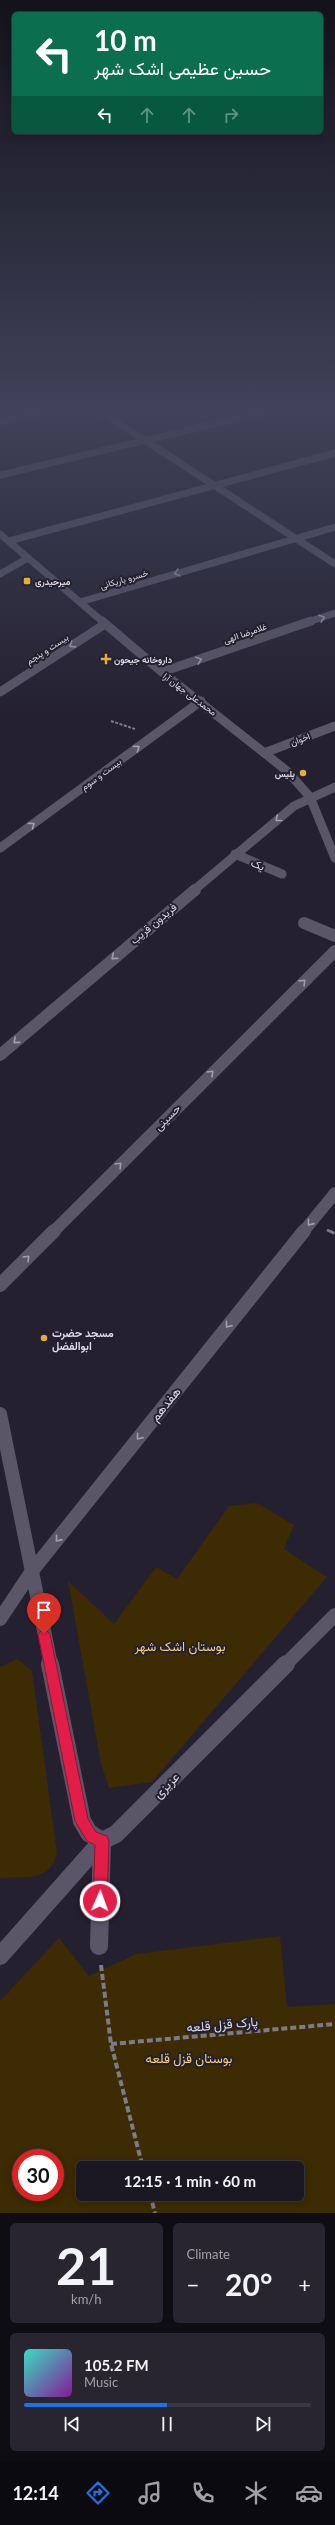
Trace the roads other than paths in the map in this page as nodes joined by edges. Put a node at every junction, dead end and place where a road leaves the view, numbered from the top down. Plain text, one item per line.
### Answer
1 (112, 512) edge
2 (256, 512) edge
3 (335, 527) edge
4 (0, 534) edge
5 (296, 538) junction
6 (9, 541) junction
7 (28, 558) junction
8 (335, 564) edge
9 (0, 574) edge
10 (80, 602) junction
11 (335, 613) edge
12 (105, 624) junction
13 (162, 672) junction
14 (0, 692) edge
15 (202, 701) junction
16 (335, 726) edge
17 (264, 753) junction
18 (335, 787) edge
19 (310, 797) junction
20 (0, 848) edge
21 (235, 854) junction
22 (335, 858) edge
23 (282, 874) dead end
24 (304, 923) dead end
25 (335, 936) edge
26 (335, 951) edge
27 (0, 1055) edge
28 (335, 1193) edge
29 (0, 1285) edge
30 (0, 1414) edge
31 (32, 1571) junction
32 (335, 1615) edge
33 (0, 1619) edge
34 (102, 1841) junction
35 (99, 1946) road end
36 (0, 1956) edge

1 - 6 street
2 - 5 street
3 - 5 street, خسرو باریکانی
4 - 6 street, محمدعلی جهان آرا
5 - 8 street
5 -> 10 street, خسرو باریکانی
6 - 7 street, محمدعلی جهان آرا
7 - 9 street
7 - 10 street, محمدعلی جهان آرا
10 - 12 street, محمدعلی جهان آرا
13 -> 11 street, غلامرضا الهی
12 - 13 street, محمدعلی جهان آرا
12 -> 14 street, بیست و پنجم
13 - 15 street, محمدعلی جهان آرا
15 - 17 street, محمدعلی جهان آرا
20 -> 15 street, بیست و سوم
16 - 17 street, اخوان
17 - 19 street, محمدعلی جهان آرا
18 - 19 street, فریدون قریب
19 -> 21 street, فریدون قریب
19 - 22 street, محمدعلی جهان آرا
21 - 23 street, یک
21 -> 27 street, فریدون قریب
24 - 25 street
29 -> 26 street, حسینی
28 -> 31 street, هفدهم
30 - 31 street
31 - 33 street, هفدهم
31 - 34 street
32 - 34 street, عزیزی
34 - 35 street
34 - 36 street, عزیزی

